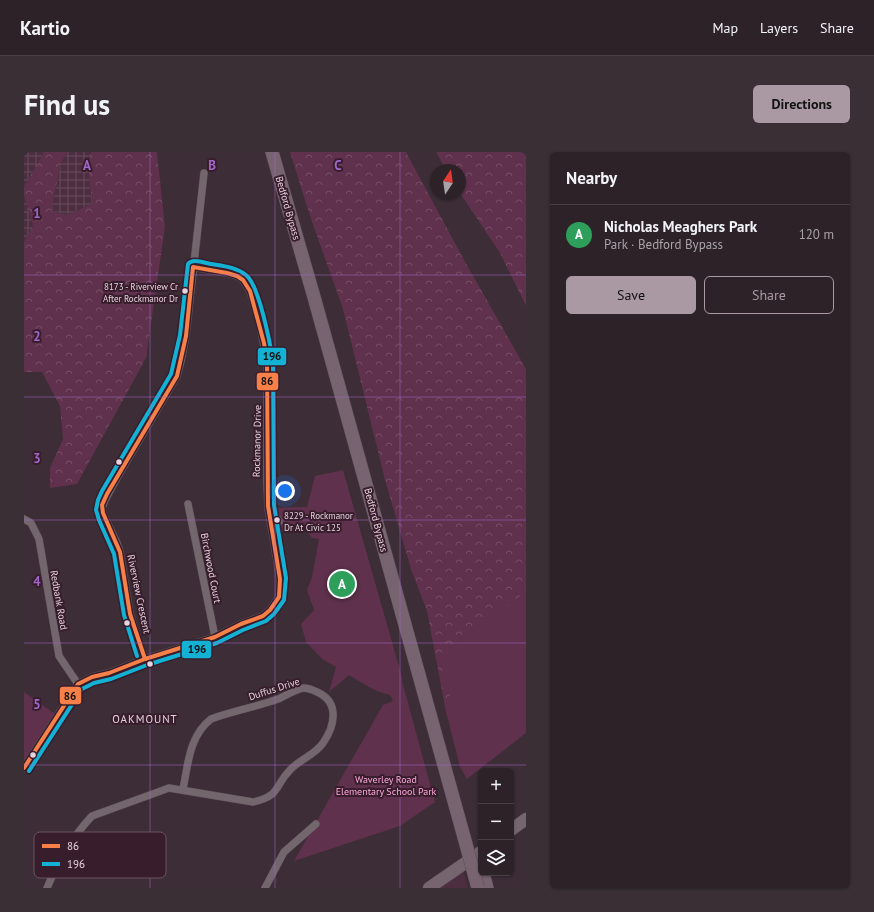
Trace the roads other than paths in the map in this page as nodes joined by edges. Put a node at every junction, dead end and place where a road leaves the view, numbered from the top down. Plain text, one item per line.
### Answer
1 (272, 152) edge
2 (281, 152) edge
3 (204, 173) dead end
4 (193, 267) junction
5 (188, 504) dead end
6 (24, 519) edge
7 (215, 637) junction
8 (145, 659) junction
9 (78, 684) junction
10 (24, 768) edge
11 (183, 790) junction
12 (526, 819) edge
13 (316, 824) dead end
14 (514, 828) edge
15 (79, 832) edge
16 (467, 835) junction
17 (478, 854) edge
18 (478, 859) edge
19 (484, 876) edge
20 (51, 878) edge
21 (47, 888) edge
22 (265, 888) edge
23 (429, 888) edge
24 (478, 888) edge
25 (488, 888) edge

1 - 16 highway, Bedford Bypass
2 - 16 highway, Bedford Bypass
3 - 4 street, Riverview Crescent
4 - 7 street, Rockmanor Drive
4 - 8 street, Riverview Crescent
5 - 7 street, Birchwood Court
6 - 9 street, Redbank Road
7 - 8 street, Rockmanor Drive
8 - 9 street, Rockmanor Drive
9 - 10 street
11 - 11 street, Duffus Drive
11 - 15 street, Duffus Drive
12 - 14 main road
13 - 22 street
16 - 18 highway, Bedford Bypass
16 - 24 highway, Bedford Bypass, bridge
17 - 23 main road
19 - 25 highway
20 - 21 street, Duffus Drive

